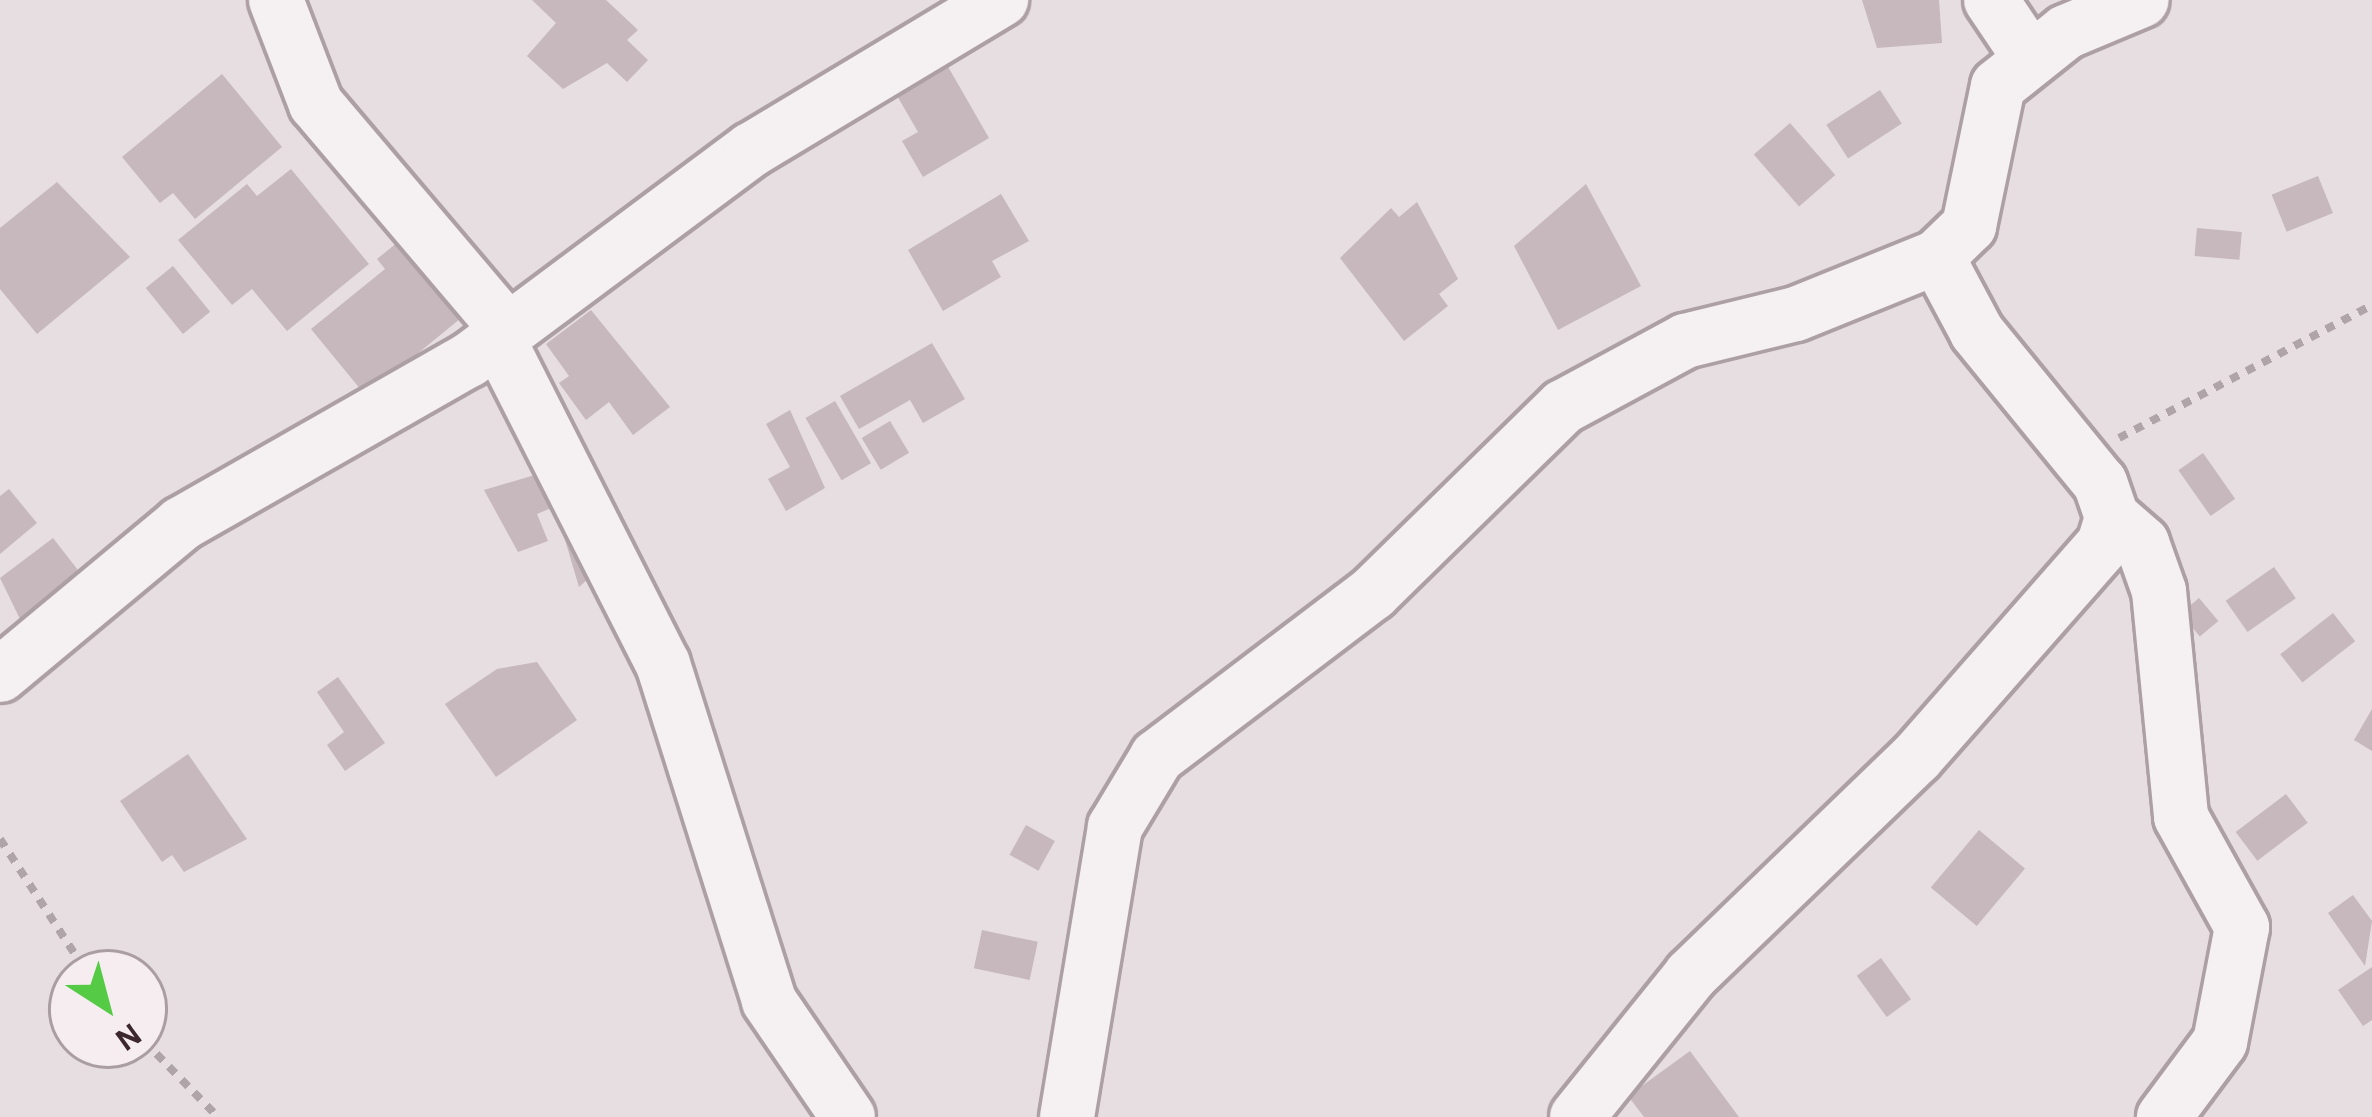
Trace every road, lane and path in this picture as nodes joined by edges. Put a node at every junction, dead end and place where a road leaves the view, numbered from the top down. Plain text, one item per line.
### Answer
1 (276, 0) edge
2 (1001, 0) edge
3 (1991, 0) edge
4 (2142, 0) edge
5 (2028, 55) junction
6 (1936, 257) junction
7 (2372, 305) edge
8 (503, 334) junction
9 (2083, 462) junction
10 (2112, 517) junction
11 (0, 676) edge
12 (0, 839) edge
13 (71, 949) edge
14 (168, 1066) edge
15 (1597, 1107) edge
16 (218, 1117) edge
17 (848, 1117) edge
18 (1067, 1117) edge
19 (2164, 1117) edge

1 - 8 street
2 - 8 street
3 - 5 street
4 - 5 street
5 - 6 street
6 - 9 street
6 - 18 street
7 - 9 path
8 - 11 street
8 - 17 street
9 - 10 street
10 - 15 street
10 - 19 street
12 - 13 path
14 - 16 path

